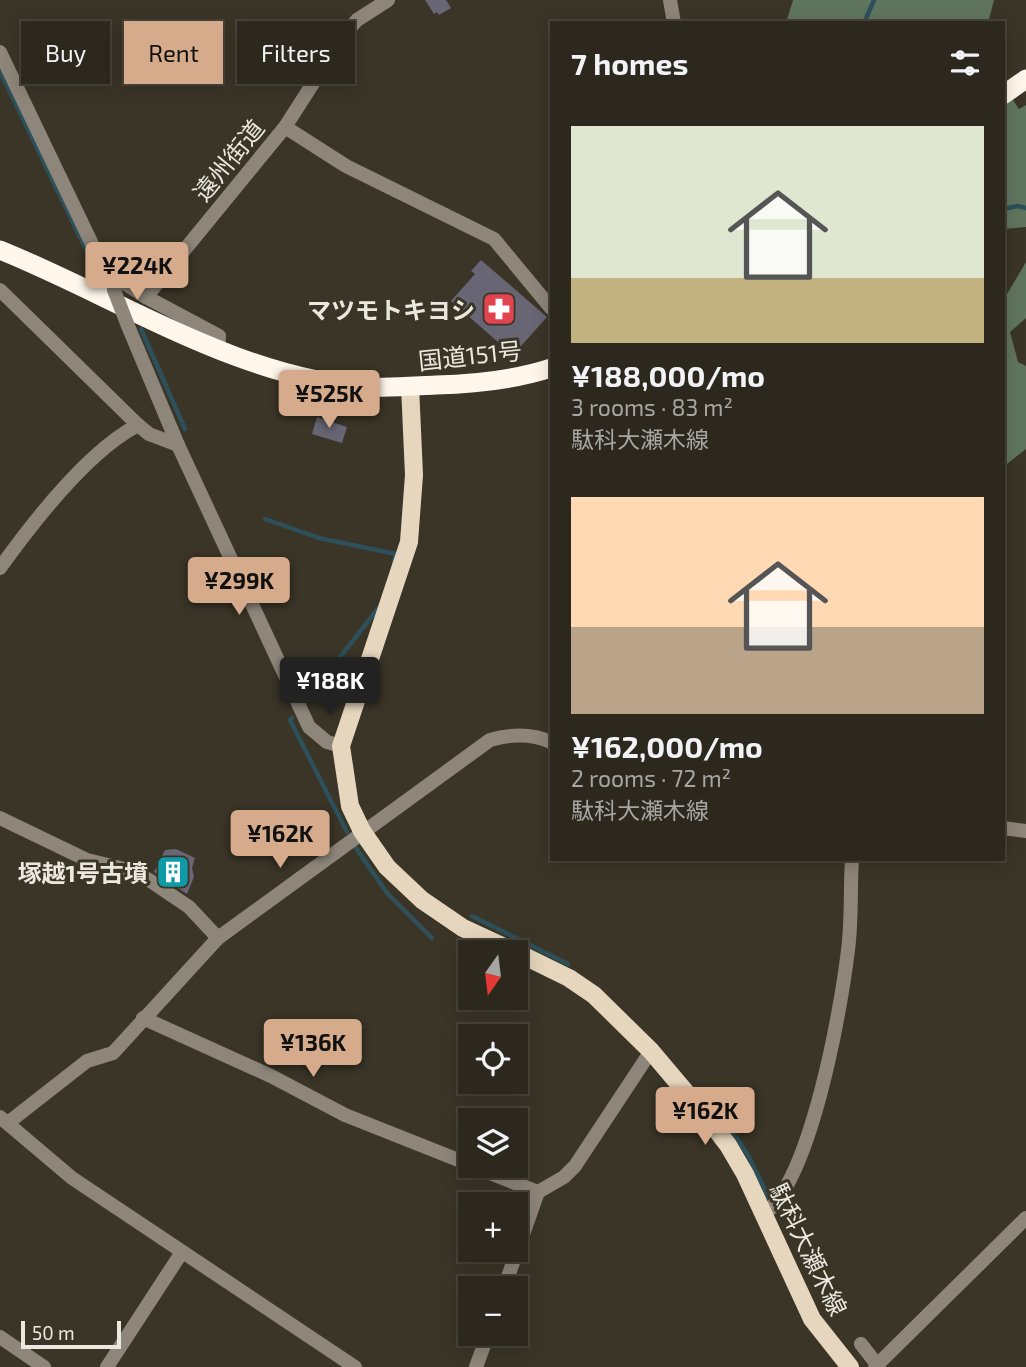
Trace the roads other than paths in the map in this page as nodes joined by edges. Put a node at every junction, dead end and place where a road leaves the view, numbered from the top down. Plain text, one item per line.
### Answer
1 (388, 0) edge
2 (670, 0) edge
3 (674, 21) edge
4 (0, 52) edge
5 (285, 127) junction
6 (0, 250) edge
7 (105, 271) junction
8 (0, 290) edge
9 (146, 298) junction
10 (550, 307) edge
11 (218, 349) junction
12 (550, 368) edge
13 (410, 386) junction
14 (138, 425) junction
15 (178, 445) junction
16 (0, 568) edge
17 (550, 742) edge
18 (341, 746) junction
19 (0, 818) edge
20 (1005, 828) edge
21 (362, 831) junction
22 (1026, 831) edge
23 (852, 861) edge
24 (218, 937) junction
25 (490, 940) edge
26 (528, 958) edge
27 (143, 1018) junction
28 (650, 1051) junction
29 (4, 1120) edge
30 (458, 1160) edge
31 (503, 1178) edge
32 (538, 1192) junction
33 (763, 1215) junction
34 (1026, 1218) edge
35 (182, 1252) junction
36 (508, 1276) edge
37 (0, 1337) edge
38 (861, 1344) dead end
39 (484, 1346) edge
40 (877, 1366) edge
41 (44, 1367) edge
42 (107, 1367) edge
43 (355, 1367) edge
44 (476, 1367) edge
45 (850, 1367) edge

1 - 5 street, 遠州街道
2 - 3 street
4 - 7 street
5 - 9 street, 遠州街道
5 - 10 street
6 - 11 highway, 国道151号
7 - 9 street
7 - 15 street, bridge
8 - 14 street
9 - 11 street
11 - 13 highway, 国道151号
12 - 13 highway, 国道151号
13 - 18 main road, 駄科大瀬木線
14 - 15 street
14 - 16 street
15 - 18 street
17 - 21 street
18 - 21 main road, 駄科大瀬木線
19 - 24 street
20 - 22 street
21 - 24 street
21 - 25 main road, 駄科大瀬木線
23 - 33 street
24 - 27 street
26 - 28 main road, 駄科大瀬木線
27 - 29 street
27 - 30 street
28 - 32 street
28 - 33 main road, 駄科大瀬木線
29 - 35 street
31 - 32 street
32 - 36 street
33 - 45 main road, 駄科大瀬木線
34 - 40 street
35 - 42 street
35 - 43 street
37 - 41 street
38 - 40 street
39 - 44 street

